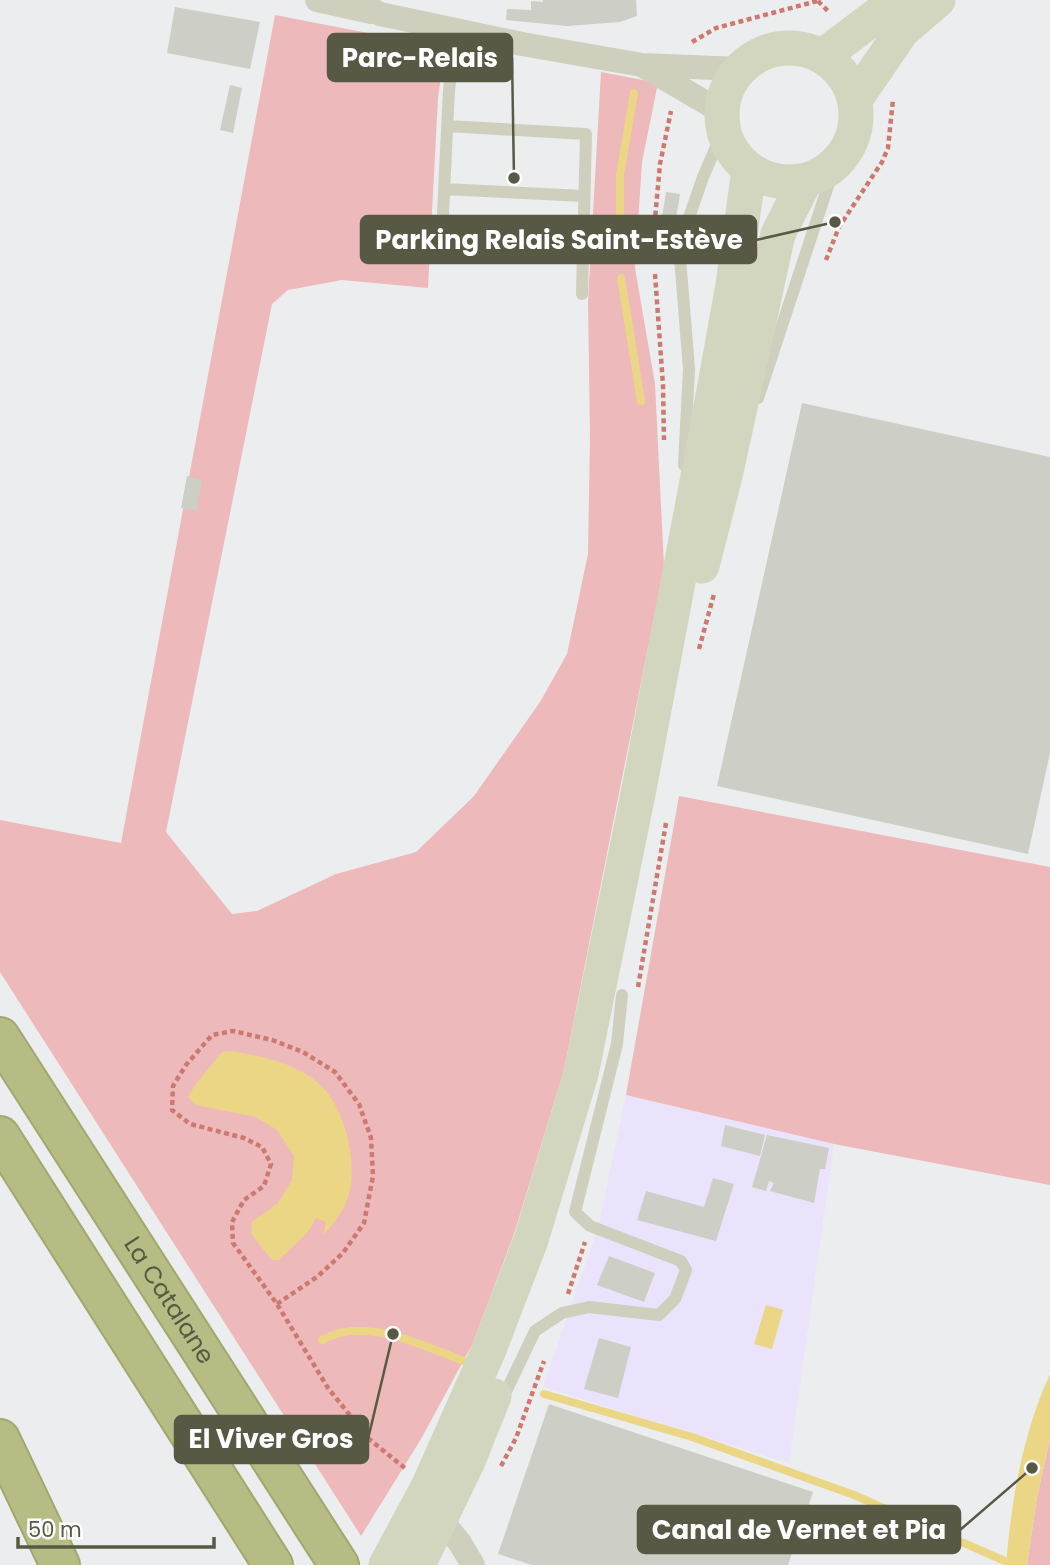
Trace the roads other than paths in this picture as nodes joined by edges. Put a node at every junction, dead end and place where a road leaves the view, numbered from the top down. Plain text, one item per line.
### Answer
1 (317, 0) edge
2 (355, 0) edge
3 (897, 0) edge
4 (938, 0) edge
5 (380, 14) junction
6 (457, 31) junction
7 (823, 56) junction
8 (642, 65) junction
9 (740, 69) junction
10 (855, 100) junction
11 (722, 121) junction
12 (447, 126) junction
13 (749, 170) junction
14 (820, 173) junction
15 (444, 188) junction
16 (584, 196) junction
17 (739, 241) junction
18 (583, 258) junction
19 (680, 258) junction
20 (582, 294) dead end
21 (725, 476) junction
22 (673, 602) junction
23 (629, 997) junction
24 (0, 1037) edge
25 (0, 1136) edge
26 (0, 1439) edge
27 (482, 1468) junction
28 (440, 1520) junction
29 (330, 1552) edge
30 (60, 1565) edge
31 (273, 1565) edge
32 (386, 1565) edge
33 (418, 1565) edge
34 (473, 1565) edge

1 - 5 street
2 - 5 street
3 - 7 main road
4 - 10 main road
5 - 6 street
6 - 8 street
6 - 12 lane
7 - 9 main road
7 - 10 main road
8 - 9 street
8 - 11 street
9 - 11 main road
10 - 14 main road
11 - 13 main road
11 - 19 lane
12 - 15 lane
12 - 16 lane
13 - 14 main road
13 - 17 main road
14 - 21 lane
14 - 21 main road
15 - 16 lane
15 - 18 lane
16 - 18 lane
17 - 19 lane
17 - 22 main road
18 - 19 lane
18 - 20 lane
19 - 22 lane
21 - 23 main road
22 - 32 main road
23 - 27 main road
23 - 27 lane
24 - 29 highway, La Catalane
25 - 31 highway
26 - 30 highway
27 - 28 main road
28 - 33 main road
28 - 34 street

